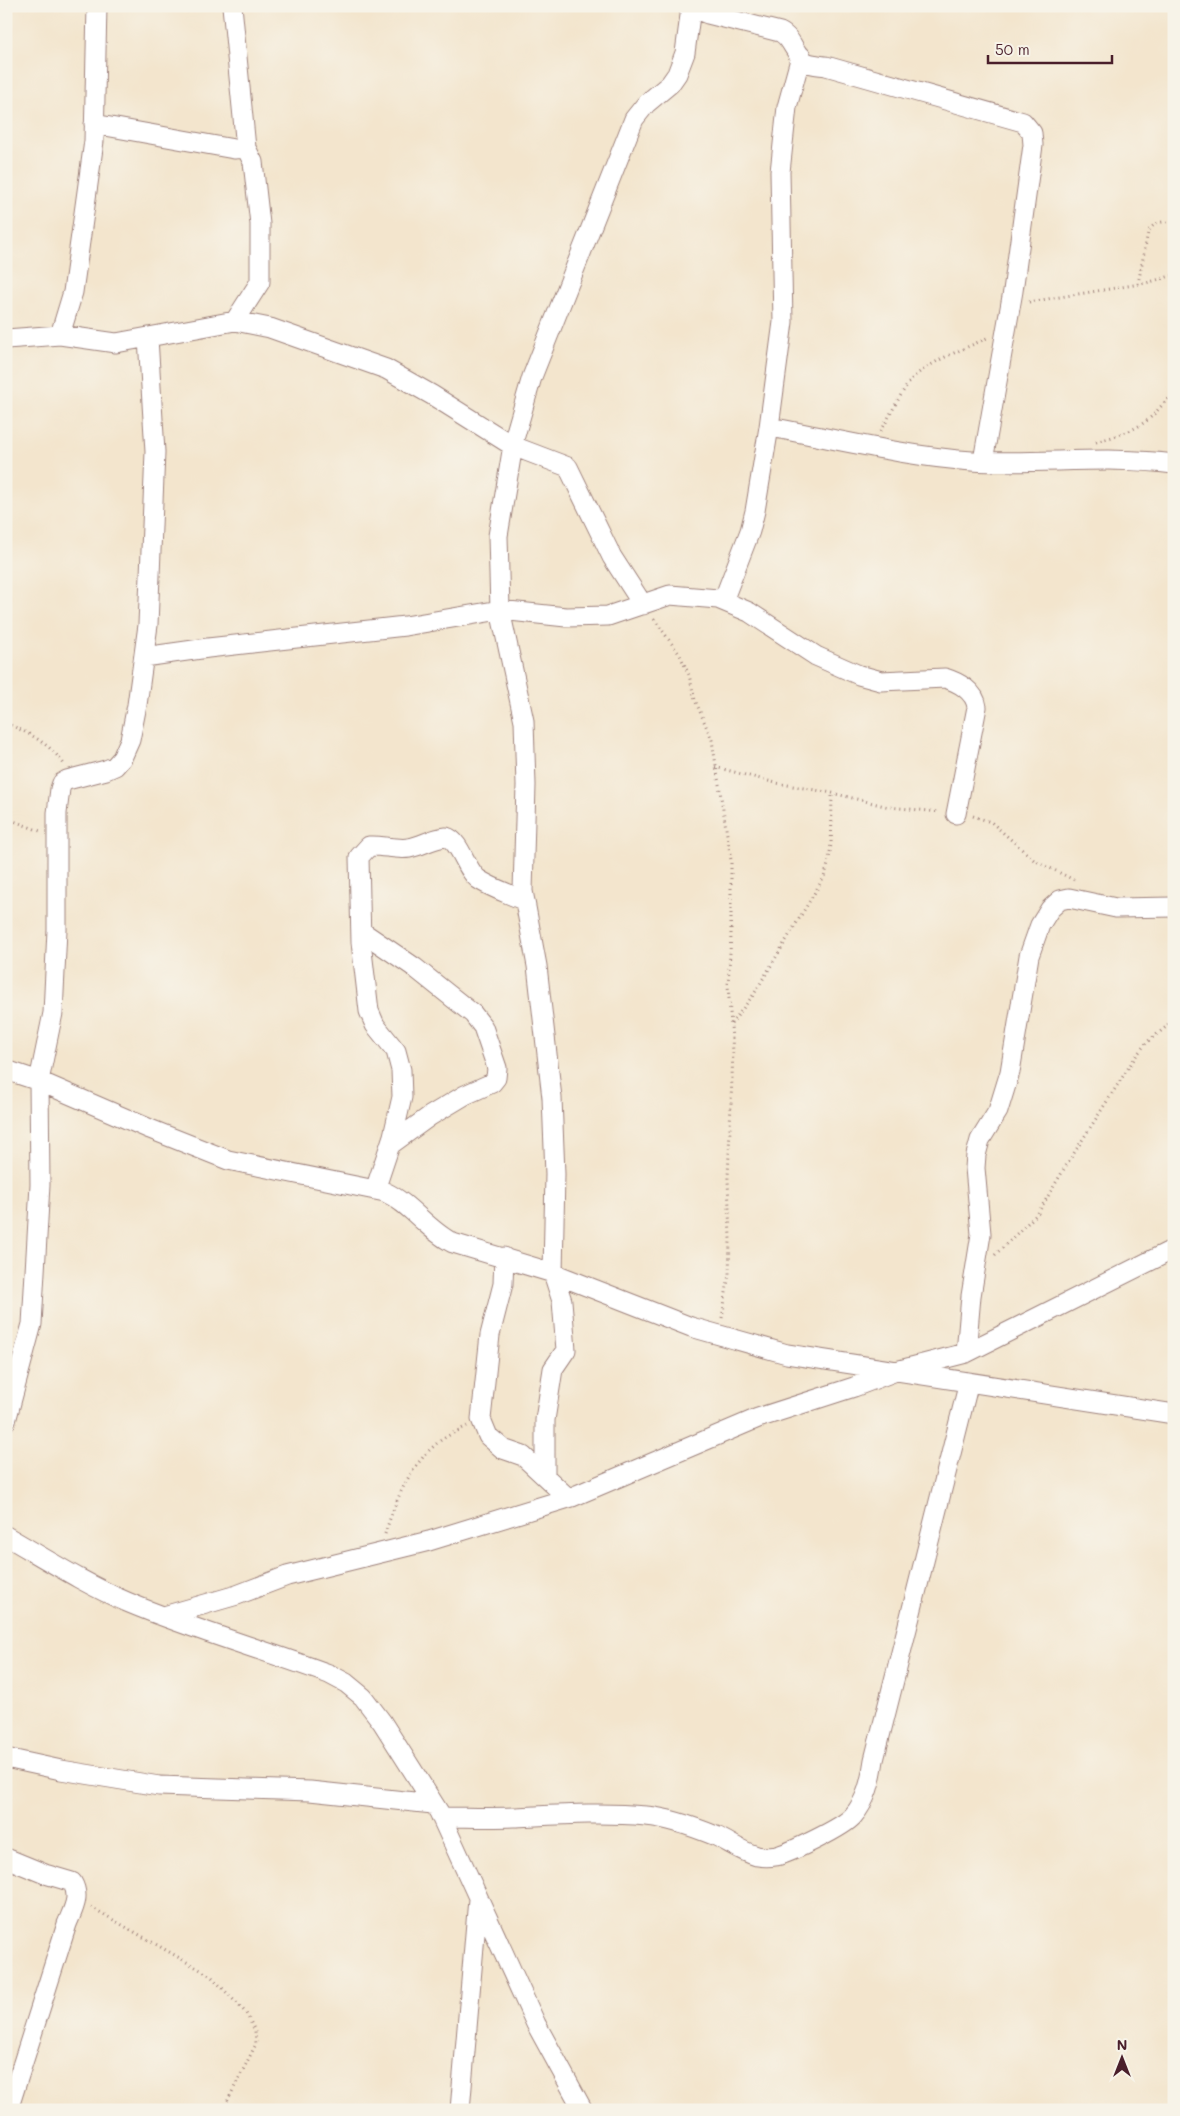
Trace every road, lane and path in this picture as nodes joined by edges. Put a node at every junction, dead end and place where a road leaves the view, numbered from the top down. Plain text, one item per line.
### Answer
1 (96, 6) edge
2 (232, 6) edge
3 (689, 7) edge
4 (801, 56) junction
5 (94, 124) junction
6 (246, 148) junction
7 (1174, 222) edge
8 (1174, 275) edge
9 (1138, 284) junction
10 (1011, 304) junction
11 (235, 321) junction
12 (1006, 329) junction
13 (60, 335) junction
14 (148, 338) junction
15 (6, 339) edge
16 (1174, 394) edge
17 (769, 427) junction
18 (1091, 443) dead end
19 (513, 446) junction
20 (871, 446) junction
21 (983, 461) junction
22 (1174, 464) edge
23 (723, 602) junction
24 (643, 604) junction
25 (500, 610) junction
26 (144, 657) junction
27 (6, 723) edge
28 (715, 767) junction
29 (73, 777) junction
30 (832, 793) junction
31 (956, 814) junction
32 (6, 818) edge
33 (57, 838) junction
34 (1080, 883) dead end
35 (525, 901) junction
36 (1174, 907) edge
37 (361, 931) junction
38 (1174, 1017) edge
39 (731, 1025) junction
40 (6, 1070) edge
41 (39, 1081) junction
42 (390, 1145) junction
43 (375, 1190) junction
44 (1174, 1249) edge
45 (504, 1257) junction
46 (553, 1273) junction
47 (975, 1275) junction
48 (720, 1336) junction
49 (966, 1353) junction
50 (896, 1371) junction
51 (969, 1382) junction
52 (1174, 1414) edge
53 (481, 1419) junction
54 (6, 1421) edge
55 (545, 1476) junction
56 (568, 1498) junction
57 (6, 1536) edge
58 (379, 1554) junction
59 (164, 1616) junction
60 (6, 1758) edge
61 (437, 1810) junction
62 (6, 1858) edge
63 (78, 1898) junction
64 (478, 1899) junction
65 (8, 2110) edge
66 (223, 2110) edge
67 (460, 2110) edge
68 (583, 2110) edge

1 - 5 street
2 - 6 street
3 - 4 street
3 - 19 street
4 - 10 street
4 - 17 street
5 - 6 street
5 - 13 street
6 - 11 street
7 - 9 path
8 - 9 path
9 - 10 path
10 - 12 street
11 - 14 street
11 - 19 street
12 - 20 path
12 - 21 street
13 - 14 street
13 - 15 street
14 - 26 street
16 - 18 path
17 - 20 street
17 - 23 street
19 - 24 street
19 - 25 street
20 - 21 street
21 - 22 street
23 - 24 street
23 - 31 street
24 - 25 street
24 - 28 path
25 - 26 street
25 - 35 street
26 - 29 street
27 - 29 path
28 - 30 path
28 - 39 path
29 - 33 street
30 - 31 path
30 - 39 path
31 - 34 path
32 - 33 path
33 - 41 street
35 - 37 street
35 - 46 street
36 - 47 street
37 - 42 street
37 - 42 street
38 - 47 path
39 - 48 path
40 - 41 street
41 - 43 street
41 - 54 street
42 - 43 street
43 - 45 street
44 - 49 street
45 - 46 street
45 - 53 street
46 - 48 street
46 - 55 street
47 - 49 street
48 - 50 street
49 - 50 street
50 - 51 street
50 - 56 street
51 - 52 street
51 - 61 street
53 - 55 street
53 - 58 path
55 - 56 street
56 - 58 street
57 - 59 street
58 - 59 street
59 - 61 street
60 - 61 street
61 - 64 street
62 - 63 street
63 - 65 street
63 - 66 path
64 - 67 street
64 - 68 street

